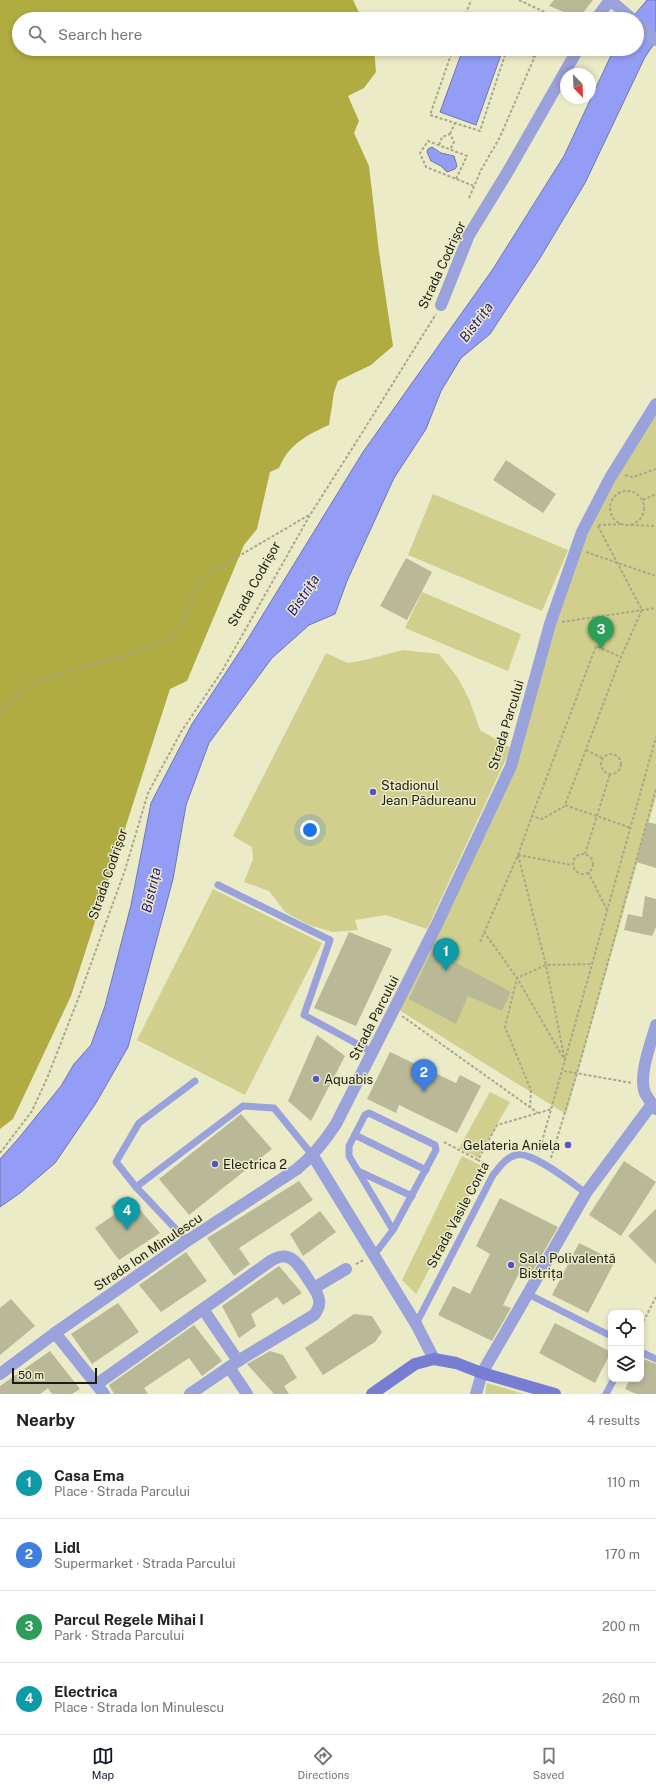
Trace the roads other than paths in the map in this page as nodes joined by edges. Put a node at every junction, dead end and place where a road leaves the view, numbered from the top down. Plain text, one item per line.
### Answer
1 (610, 0) edge
2 (601, 12) edge
3 (624, 12) edge
4 (644, 30) edge
5 (656, 40) edge
6 (574, 56) edge
7 (441, 305) road end
8 (656, 404) edge
9 (218, 885) dead end
10 (656, 1025) edge
11 (372, 1052) junction
12 (195, 1081) dead end
13 (654, 1107) edge
14 (355, 1135) junction
15 (313, 1156) junction
16 (358, 1170) junction
17 (426, 1170) junction
18 (136, 1187) junction
19 (586, 1193) junction
20 (412, 1196) junction
21 (393, 1230) junction
22 (186, 1241) junction
23 (374, 1254) junction
24 (346, 1269) road end
25 (314, 1288) junction
26 (528, 1294) junction
27 (203, 1309) junction
28 (416, 1324) junction
29 (55, 1333) junction
30 (608, 1334) edge
31 (644, 1353) edge
32 (434, 1359) junction
33 (656, 1359) edge
34 (234, 1364) junction
35 (482, 1373) junction
36 (0, 1374) edge
37 (612, 1382) edge
38 (97, 1384) junction
39 (104, 1394) edge
40 (190, 1394) edge
41 (248, 1394) edge
42 (372, 1394) edge
43 (476, 1394) edge
44 (555, 1394) edge
45 (606, 1394) edge

1 - 2 street
1 - 3 street
4 - 5 street
6 - 7 street, Strada Codrișor
8 - 11 street, Strada Parcului
9 - 11 lane
10 - 13 street
11 - 15 street, Strada Parcului
12 - 18 lane
13 - 19 street
14 - 16 lane
14 - 17 lane
14 - 17 lane
15 - 18 lane
15 - 22 street, Strada Ion Minulescu
15 - 23 street
16 - 20 lane
16 - 21 lane
17 - 20 lane
18 - 22 lane
19 - 26 street
19 - 28 lane, Strada Vasile Conta
20 - 21 lane
21 - 23 lane
22 - 29 street, Strada Ion Minulescu
23 - 28 street
24 - 25 street
25 - 27 street
25 - 34 street
26 - 30 lane
26 - 35 street
27 - 34 street
27 - 38 street
28 - 32 street
29 - 36 street, Strada Ion Minulescu
29 - 38 street
31 - 33 lane
32 - 35 street
32 - 42 street
34 - 40 street
34 - 41 street
35 - 43 street
35 - 44 street
37 - 45 lane
38 - 39 street

